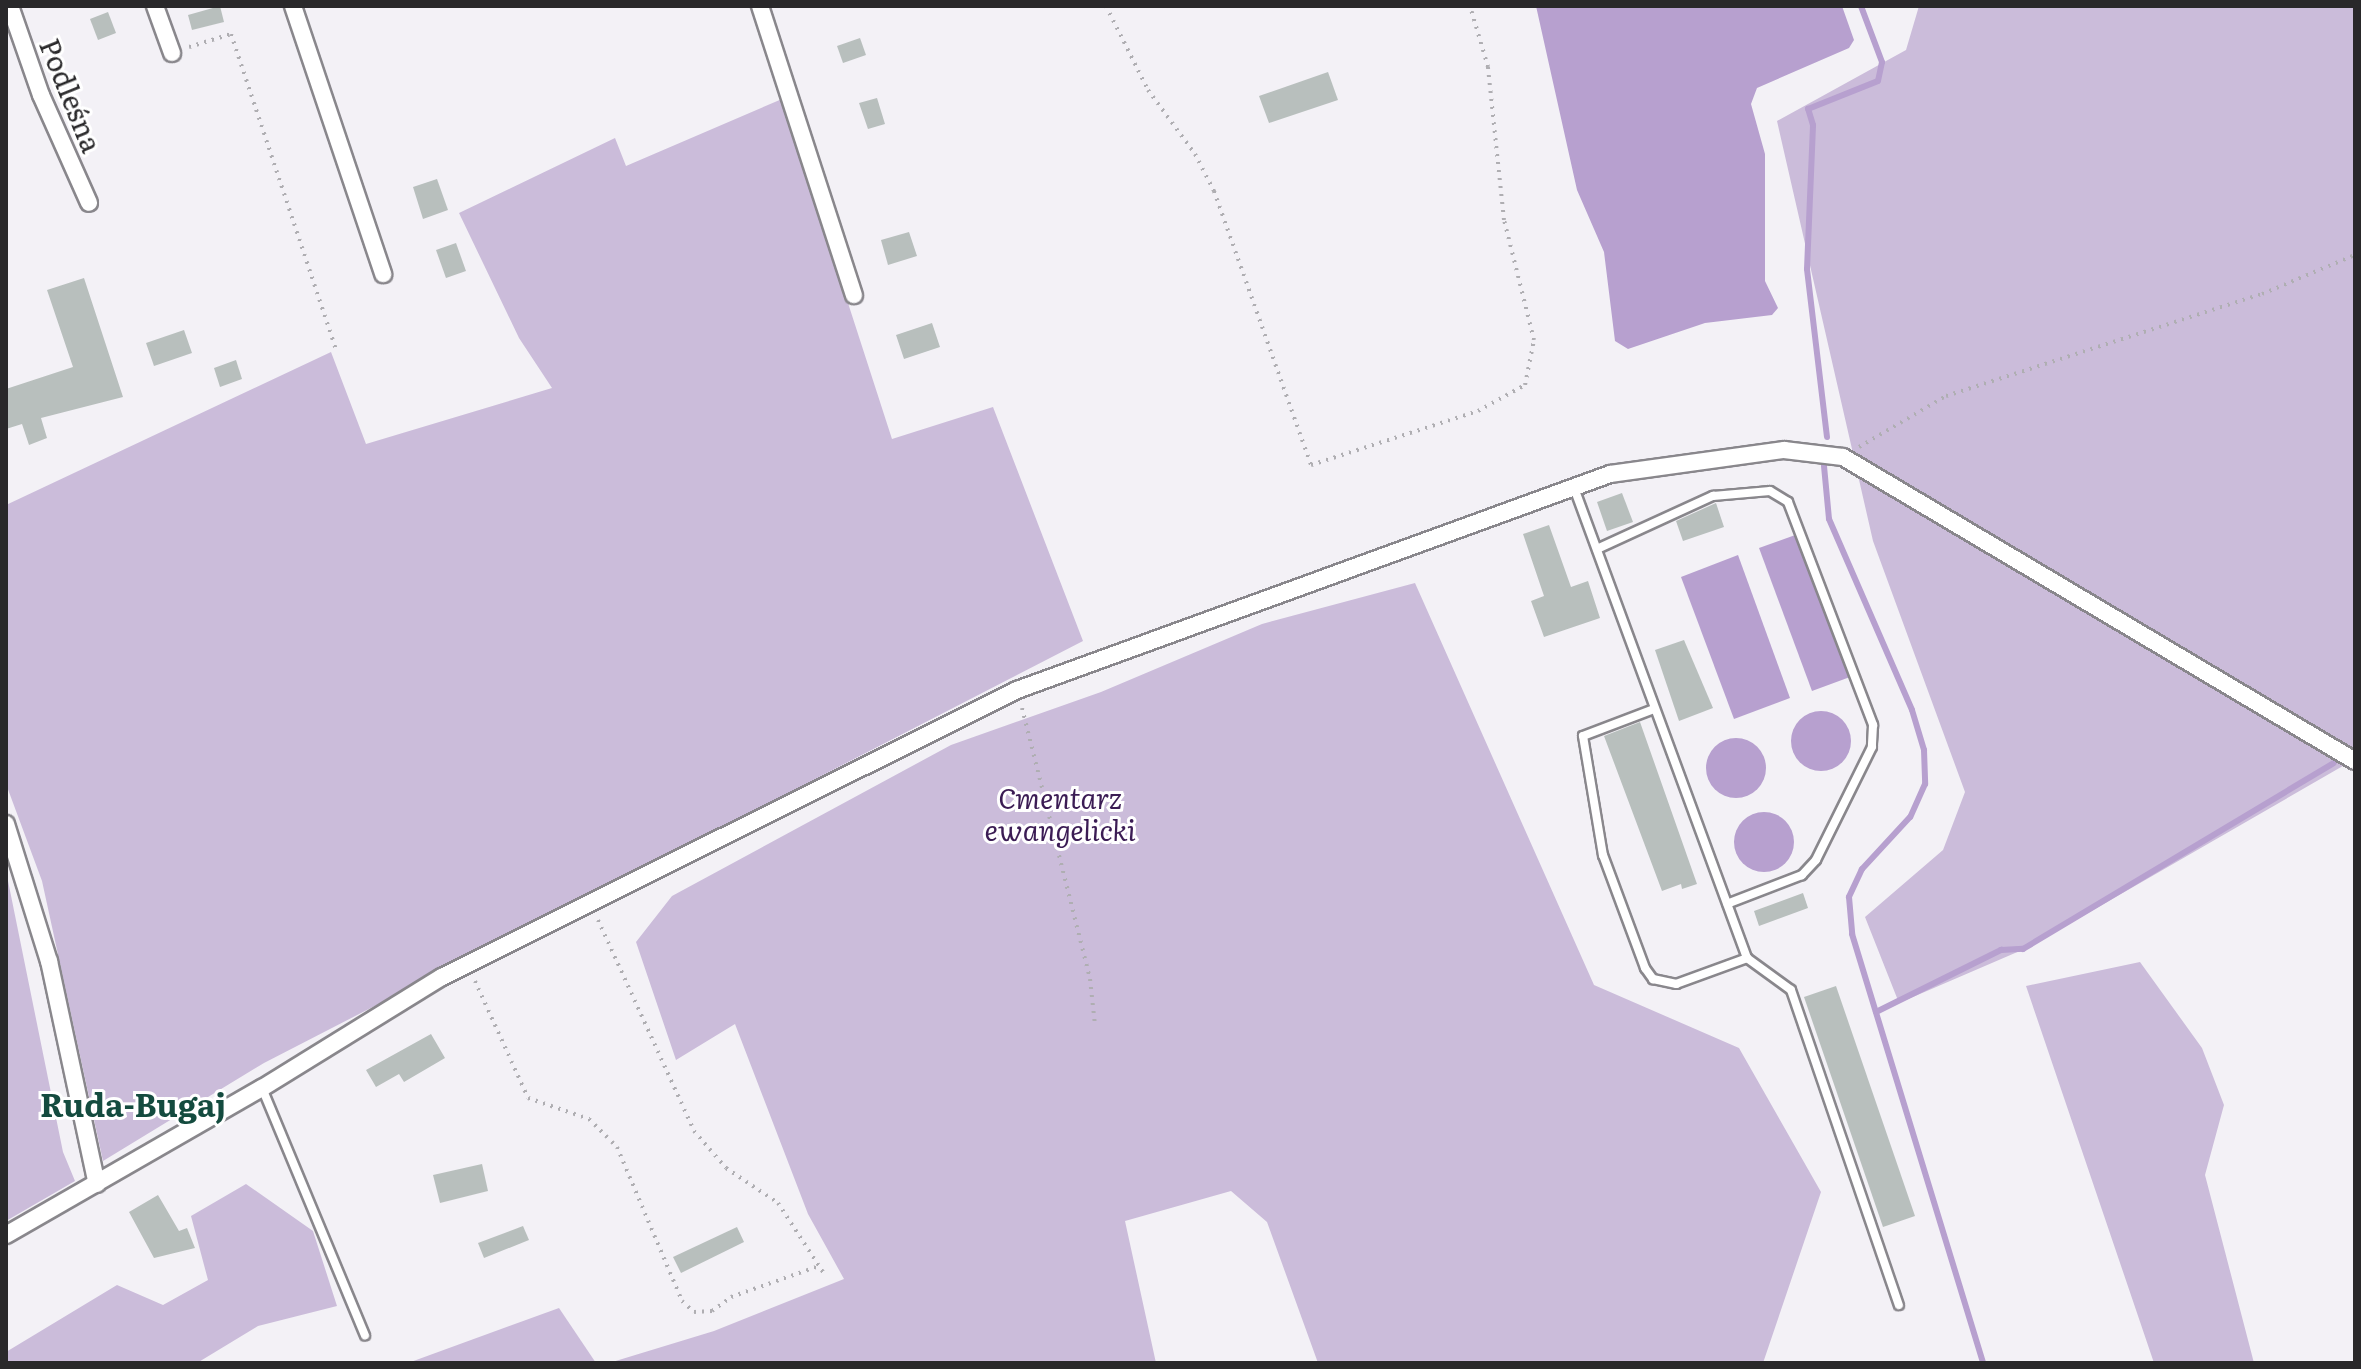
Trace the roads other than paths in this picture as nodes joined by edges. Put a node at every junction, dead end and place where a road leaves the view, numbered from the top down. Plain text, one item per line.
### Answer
1 (10, 6) edge
2 (155, 6) edge
3 (293, 6) edge
4 (760, 6) edge
5 (172, 53) road end
6 (89, 203) dead end
7 (383, 274) dead end
8 (854, 295) dead end
9 (1573, 484) junction
10 (1597, 549) junction
11 (1654, 709) junction
12 (2355, 761) edge
13 (6, 824) edge
14 (1727, 904) junction
15 (1747, 958) junction
16 (262, 1088) junction
17 (97, 1184) junction
18 (6, 1235) edge
19 (1899, 1305) dead end
20 (365, 1335) dead end

1 - 6 street, Podleśna
2 - 5 street
3 - 7 street
4 - 8 street
9 - 10 lane
9 - 12 street
9 - 16 street
10 - 11 lane
10 - 14 lane
11 - 14 lane
11 - 15 lane
13 - 17 street
14 - 15 lane
15 - 19 lane
16 - 17 street
16 - 20 lane
17 - 18 street

